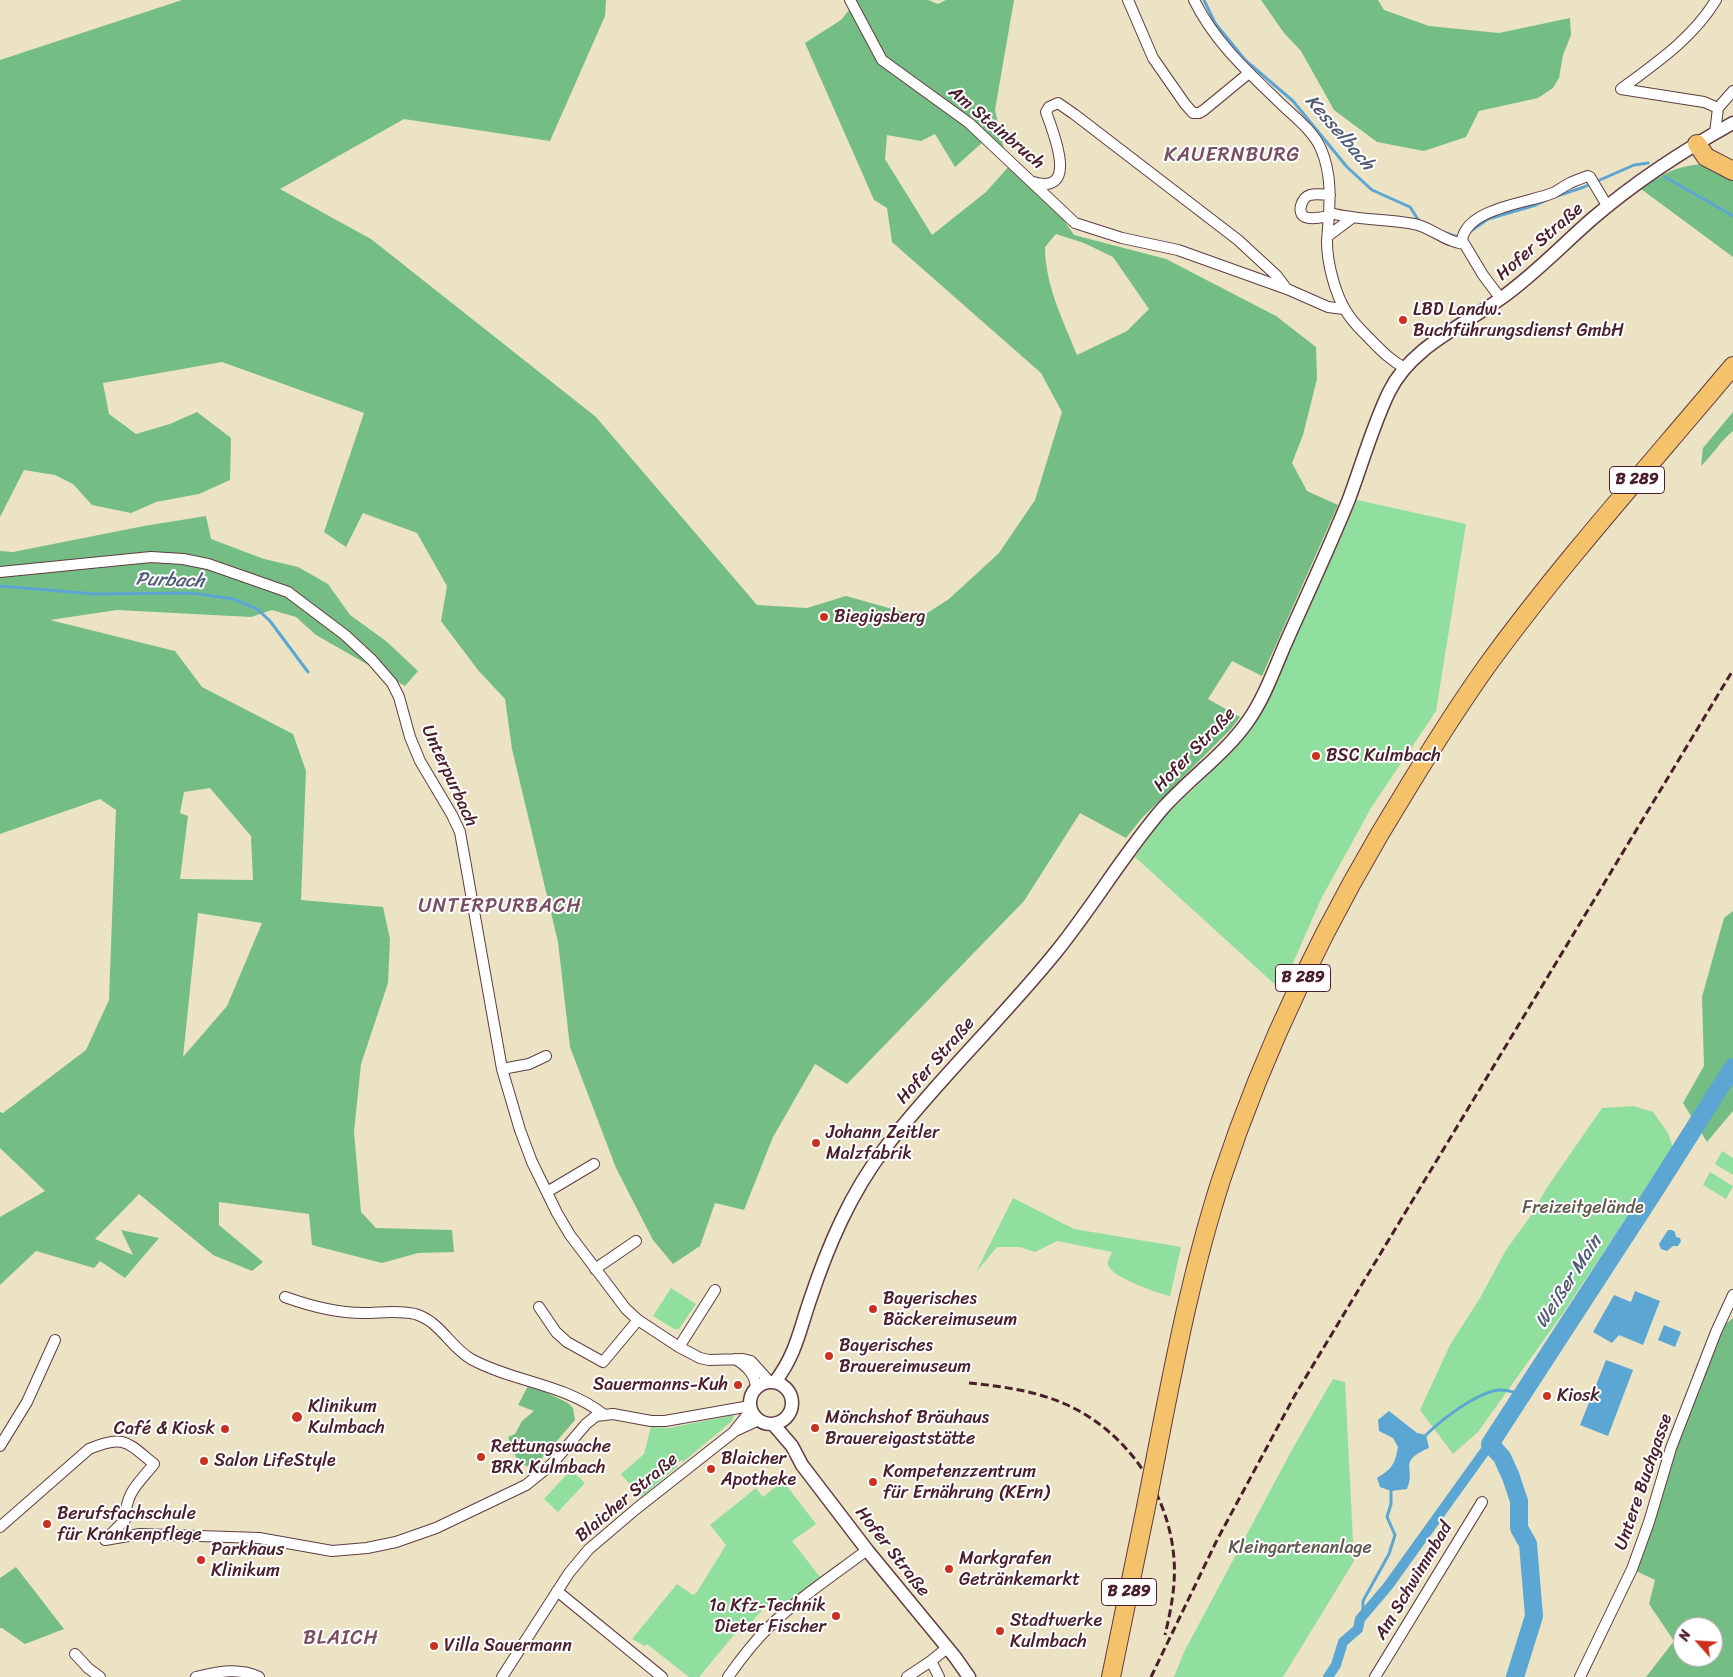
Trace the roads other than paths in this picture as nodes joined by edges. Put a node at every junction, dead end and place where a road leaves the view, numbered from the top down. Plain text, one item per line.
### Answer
1 (850, 0) edge
2 (1128, 0) edge
3 (1194, 0) edge
4 (1716, 0) edge
5 (1249, 73) junction
6 (1733, 91) edge
7 (1718, 108) junction
8 (1733, 124) edge
9 (1715, 133) junction
10 (1697, 144) junction
11 (1733, 171) edge
12 (1033, 182) junction
13 (1330, 195) junction
14 (1608, 207) junction
15 (1330, 215) junction
16 (1352, 218) junction
17 (1328, 236) junction
18 (1463, 239) junction
19 (1287, 289) junction
20 (1500, 299) junction
21 (1344, 309) junction
22 (1733, 366) edge
23 (1405, 368) junction
24 (1733, 383) edge
25 (1702, 403) junction
26 (0, 572) edge
27 (546, 1056) dead end
28 (502, 1069) junction
29 (594, 1164) dead end
30 (547, 1192) junction
31 (636, 1241) dead end
32 (595, 1269) junction
33 (715, 1290) dead end
34 (1733, 1295) edge
35 (285, 1296) dead end
36 (539, 1307) dead end
37 (638, 1320) junction
38 (55, 1340) dead end
39 (679, 1347) junction
40 (734, 1359) junction
41 (777, 1384) junction
42 (756, 1388) junction
43 (751, 1408) junction
44 (603, 1414) junction
45 (788, 1416) junction
46 (759, 1420) junction
47 (773, 1424) junction
48 (735, 1430) junction
49 (0, 1446) edge
50 (792, 1446) junction
51 (1482, 1502) dead end
52 (0, 1527) edge
53 (867, 1550) junction
54 (557, 1591) junction
55 (947, 1648) junction
56 (75, 1654) dead end
57 (931, 1661) junction
58 (100, 1677) edge
59 (196, 1677) edge
60 (260, 1677) edge
61 (502, 1677) edge
62 (662, 1677) edge
63 (728, 1677) edge
64 (907, 1677) edge
65 (939, 1677) edge
66 (968, 1677) edge
67 (1111, 1677) edge
68 (1375, 1677) edge
69 (1580, 1677) edge

1 - 12 street, Am Steinbruch
2 - 5 street
3 - 5 street
4 - 7 street
5 - 13 street
6 - 7 street
7 - 9 street
8 - 9 street, Hofer Straße
9 - 10 street, Hofer Straße
10 - 11 highway
10 - 14 street, Hofer Straße
12 - 19 street, Am Steinbruch
12 - 19 street, Am Steinbruch
13 - 15 street
13 - 15 street
14 - 18 street
14 - 20 street, Hofer Straße
15 - 16 street
15 - 17 street
16 - 17 street
16 - 18 street
17 - 21 street
18 - 20 street
19 - 21 street, Am Steinbruch
20 - 23 street, Hofer Straße
21 - 23 street
22 - 25 highway, B 289
23 - 41 street, Hofer Straße
24 - 25 highway
25 - 67 highway, B 289, bridge
26 - 28 street, Unterpurbach
27 - 28 street
28 - 30 street, Unterpurbach
29 - 30 street
30 - 32 street, Unterpurbach
31 - 32 street
32 - 37 street, Unterpurbach
33 - 39 street
34 - 69 street, Untere Buchgasse
35 - 44 street
36 - 37 street
37 - 39 street, Unterpurbach
38 - 49 street
39 - 40 street
40 - 41 street
40 - 42 street
41 - 42 street
41 - 45 street
42 - 43 street
43 - 44 street
43 - 46 street
43 - 48 street, Blaicher Straße
44 - 52 street
45 - 47 street
45 - 50 street, Hofer Straße
46 - 47 street
46 - 48 street, Blaicher Straße
47 - 50 street, Hofer Straße
48 - 54 street, Blaicher Straße
50 - 53 street, Hofer Straße
51 - 68 street, Am Schwimmbad
53 - 55 street, Hofer Straße
53 - 63 street
54 - 61 street, Blaicher Straße
54 - 62 street
55 - 57 street
55 - 66 street, Hofer Straße
56 - 58 street
57 - 64 street
57 - 65 street
59 - 60 street

